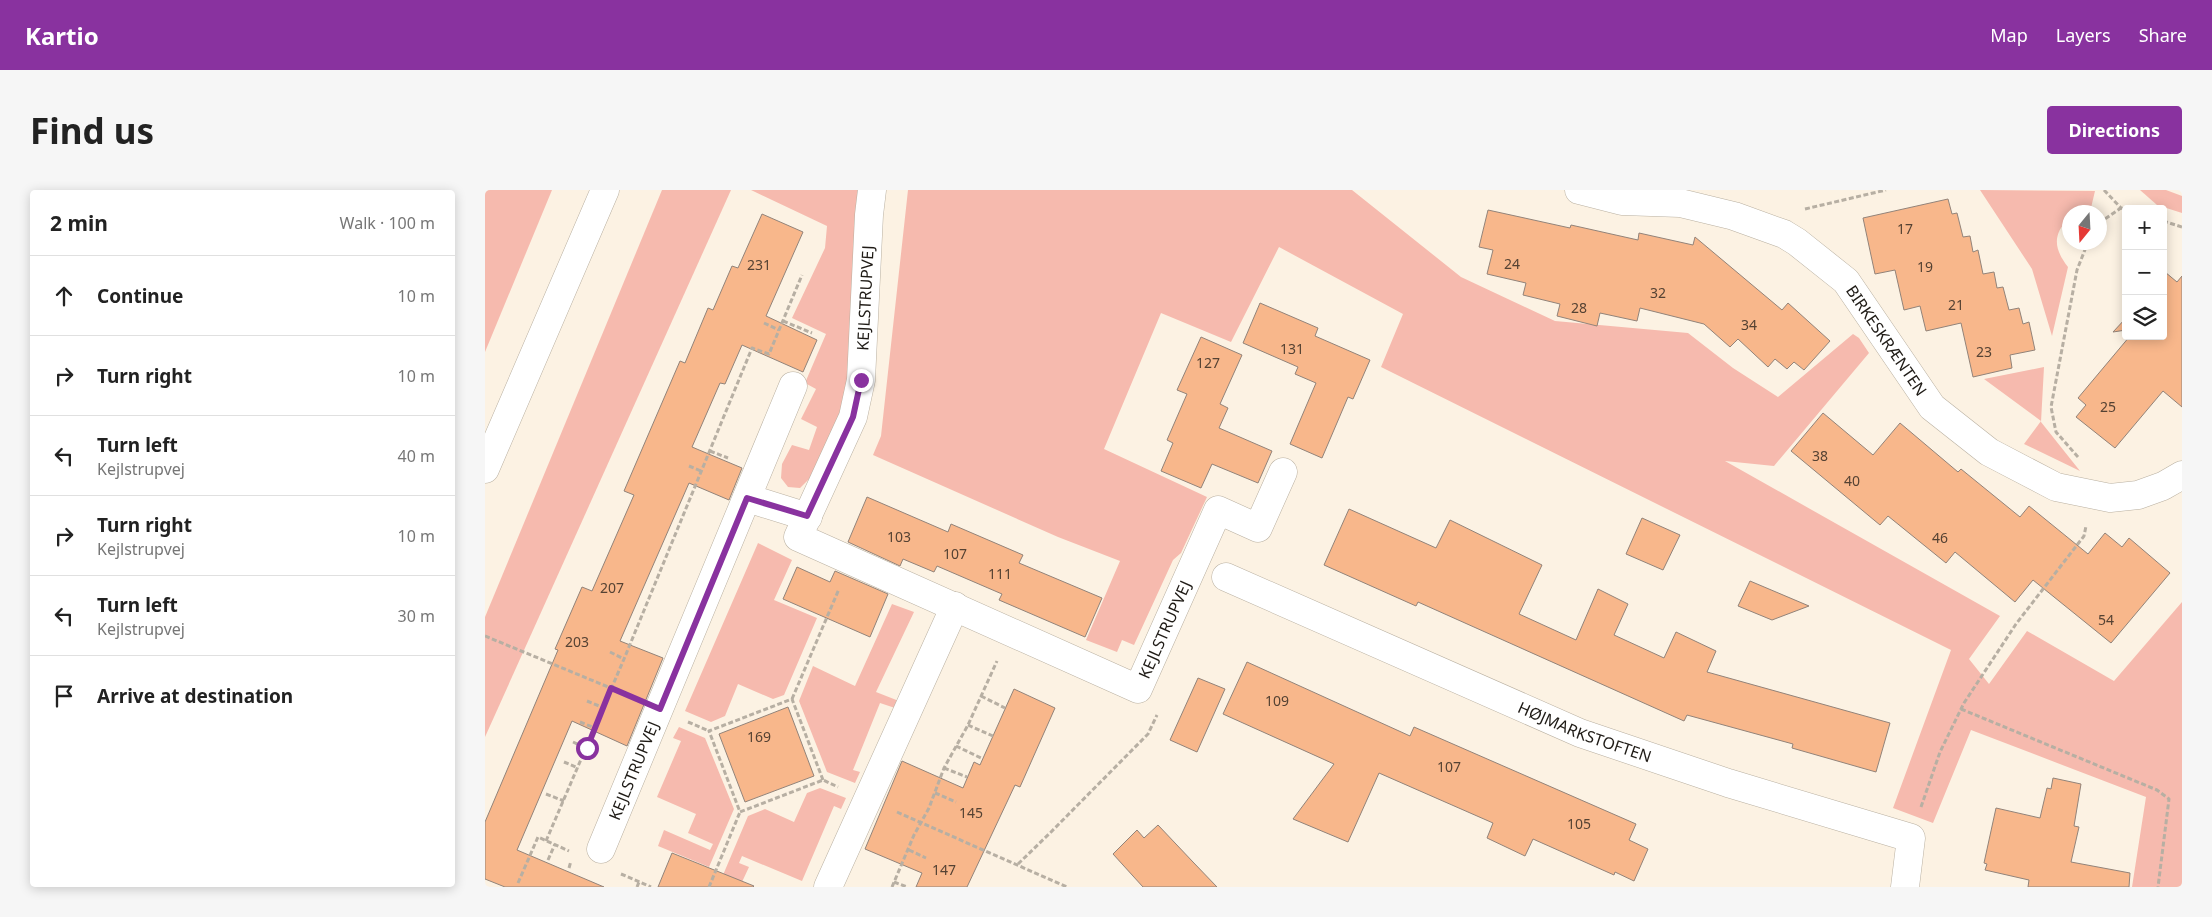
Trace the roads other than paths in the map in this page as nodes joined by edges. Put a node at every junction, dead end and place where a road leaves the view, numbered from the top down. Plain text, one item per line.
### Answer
1 (605, 190) edge
2 (872, 190) edge
3 (1579, 190) edge
4 (793, 386) dead end
5 (485, 469) edge
6 (1283, 472) dead end
7 (2182, 475) edge
8 (747, 498) junction
9 (807, 516) junction
10 (1226, 577) dead end
11 (955, 606) junction
12 (601, 849) dead end
13 (828, 887) edge
14 (1905, 887) edge

1 - 5 street
2 - 9 street, KEJLSTRUPVEJ
3 - 7 street, BIRKESKRÆNTEN
4 - 8 street, KEJLSTRUPVEJ
6 - 11 street, KEJLSTRUPVEJ
8 - 9 street
8 - 12 street, KEJLSTRUPVEJ
9 - 11 street, KEJLSTRUPVEJ
10 - 14 street, HØJMARKSTOFTEN
11 - 13 street

